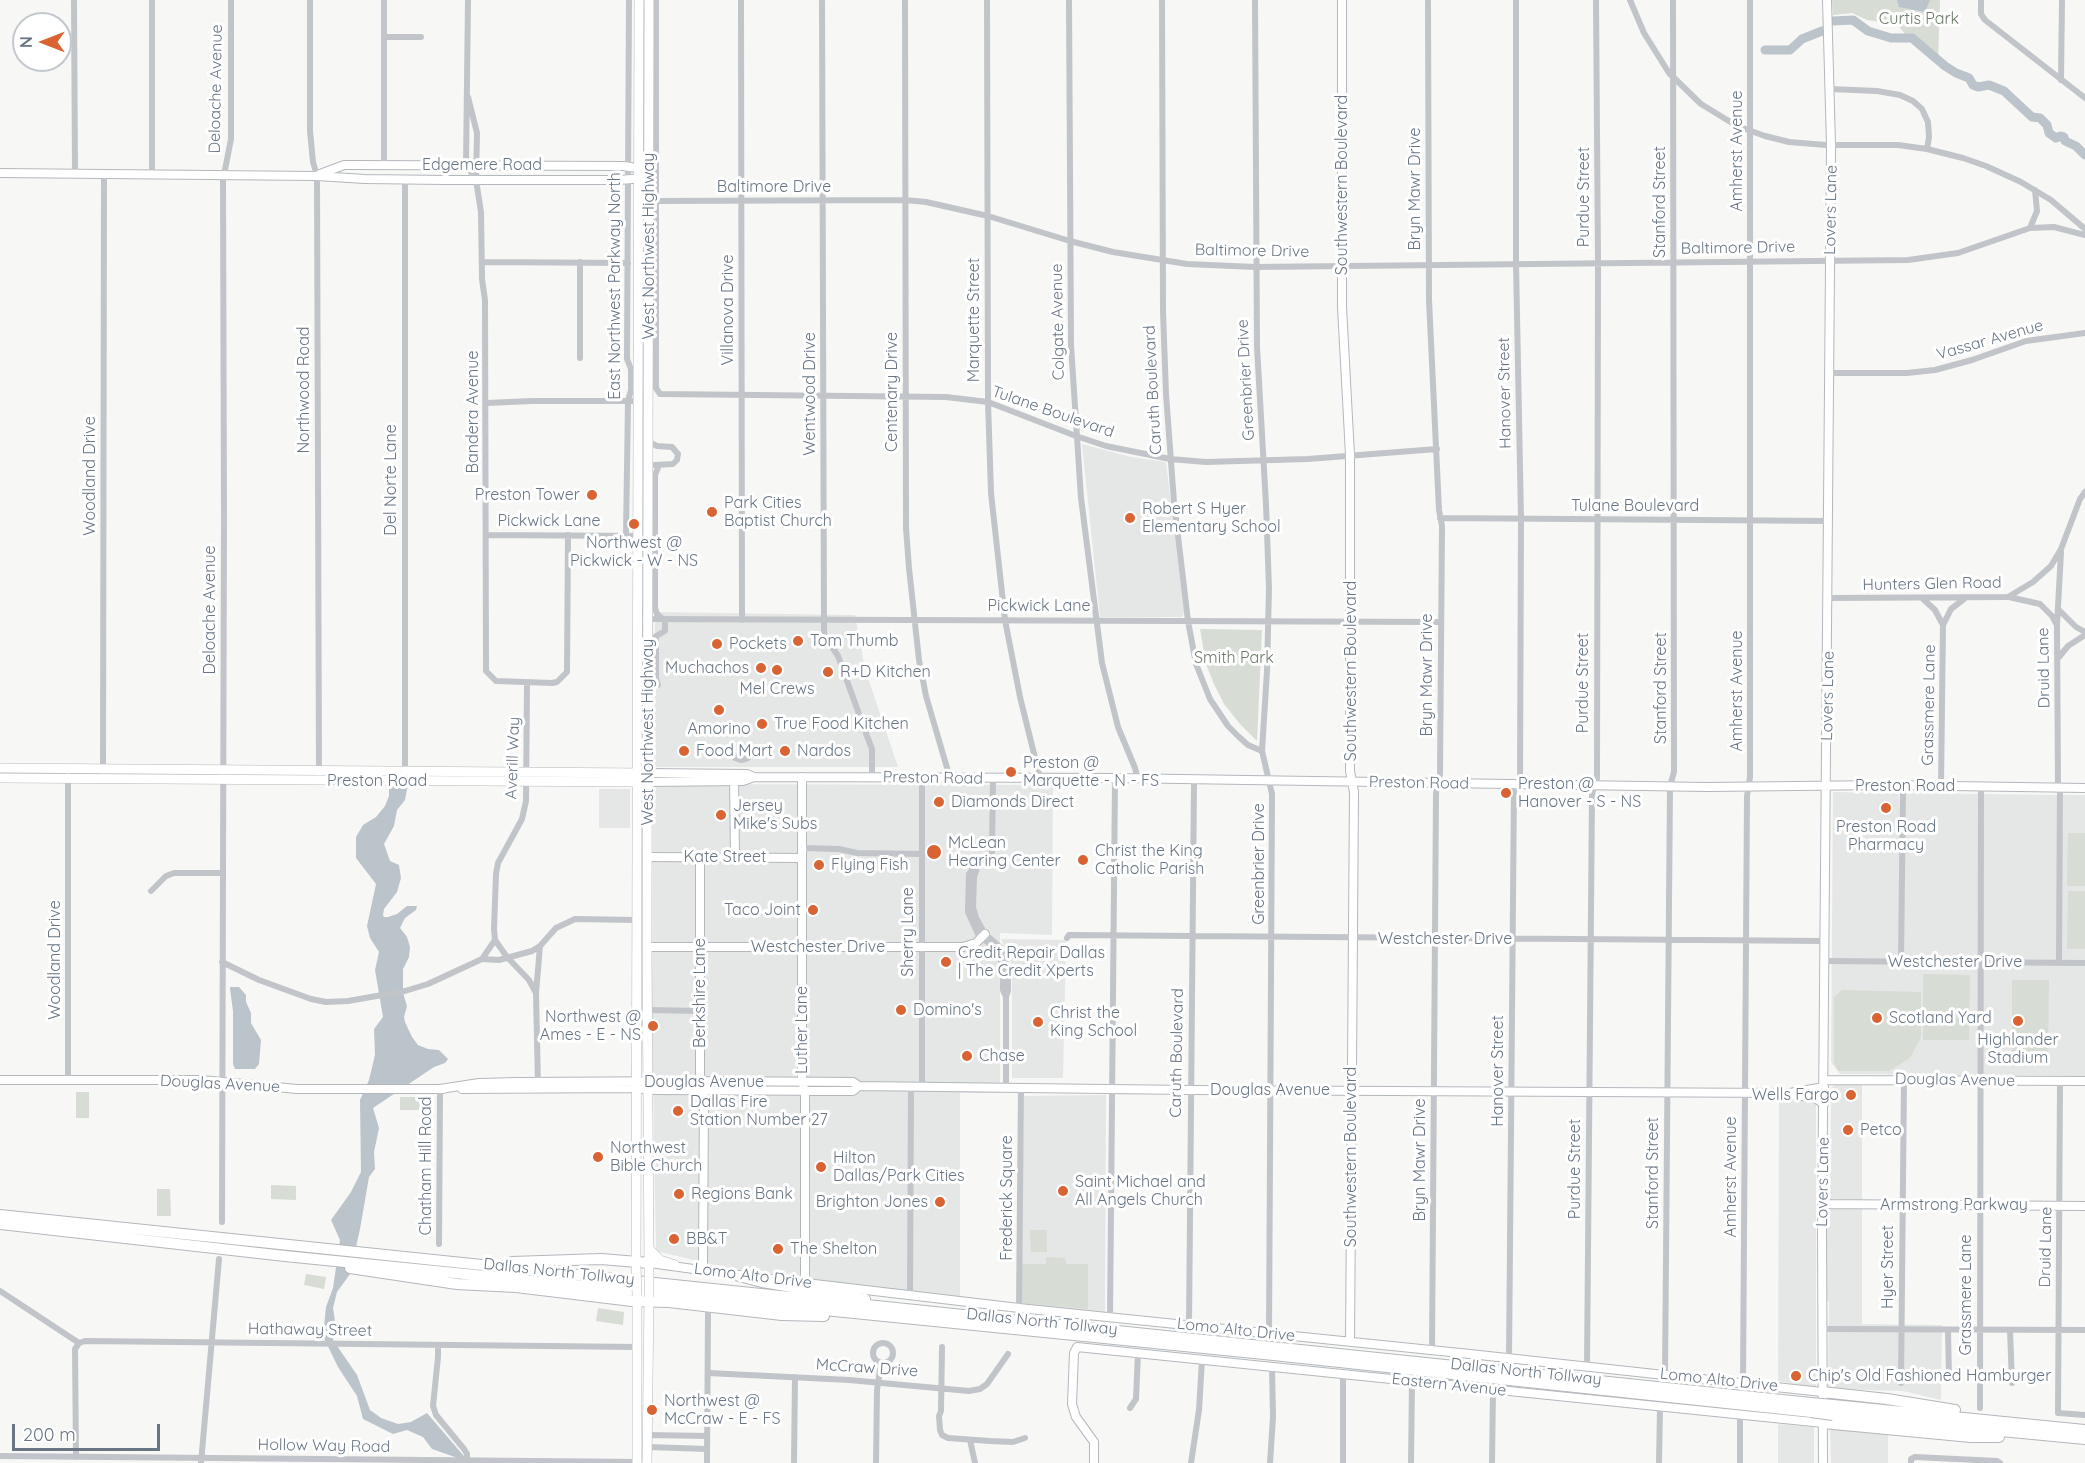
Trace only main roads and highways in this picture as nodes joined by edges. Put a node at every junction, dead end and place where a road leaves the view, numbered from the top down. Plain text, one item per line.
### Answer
1 (639, 0) edge
2 (649, 0) edge
3 (644, 173) junction
4 (638, 402) junction
5 (648, 464) junction
6 (643, 536) junction
7 (0, 768) edge
8 (68, 774) junction
9 (0, 778) edge
10 (637, 778) junction
11 (648, 778) junction
12 (637, 893) junction
13 (647, 947) junction
14 (638, 1110) junction
15 (648, 1110) junction
16 (0, 1215) edge
17 (0, 1224) edge
18 (650, 1250) junction
19 (285, 1256) junction
20 (469, 1263) junction
21 (636, 1264) junction
22 (649, 1265) junction
23 (675, 1265) road end
24 (739, 1276) road end
25 (637, 1299) junction
26 (649, 1299) junction
27 (897, 1309) junction
28 (873, 1315) junction
29 (1822, 1392) road end
30 (1811, 1408) junction
31 (1833, 1410) junction
32 (1983, 1420) junction
33 (1823, 1423) road end
34 (2085, 1430) edge
35 (2026, 1434) junction
36 (2085, 1439) edge
37 (637, 1463) edge
38 (647, 1463) edge

1 - 3 main road, West Northwest Highway
2 - 3 main road, West Northwest Highway
3 - 4 main road, West Northwest Highway
3 - 5 main road, West Northwest Highway
4 - 5 main road
4 - 6 main road, West Northwest Highway
5 - 6 main road, West Northwest Highway
6 - 10 main road, West Northwest Highway
6 - 11 main road, West Northwest Highway
7 - 8 main road, Preston Road
8 - 9 main road, Preston Road
8 - 10 main road, Preston Road
10 - 11 main road, Preston Road
10 - 12 main road, West Northwest Highway
11 - 13 main road, West Northwest Highway
12 - 13 main road
12 - 14 main road, West Northwest Highway
13 - 15 main road, West Northwest Highway
14 - 15 main road
14 - 21 main road, West Northwest Highway
15 - 18 main road, West Northwest Highway
16 - 20 highway, Dallas North Tollway
17 - 19 highway, Dallas North Tollway
18 - 22 main road, West Northwest Highway
18 - 23 main road
19 - 25 highway
19 - 28 highway, Dallas North Tollway
20 - 21 highway
20 - 27 highway, Dallas North Tollway
21 - 22 highway
21 - 25 main road, West Northwest Highway, bridge
22 - 26 main road, West Northwest Highway, bridge
24 - 27 highway
25 - 26 highway
25 - 37 main road, West Northwest Highway
26 - 28 highway
26 - 38 main road, West Northwest Highway
27 - 30 highway, Dallas North Tollway
28 - 30 highway, Dallas North Tollway
29 - 32 highway
30 - 31 highway, Dallas North Tollway, bridge
31 - 32 highway, Dallas North Tollway
31 - 35 highway, Dallas North Tollway
32 - 34 highway, Dallas North Tollway
33 - 35 highway
35 - 36 highway, Dallas North Tollway

